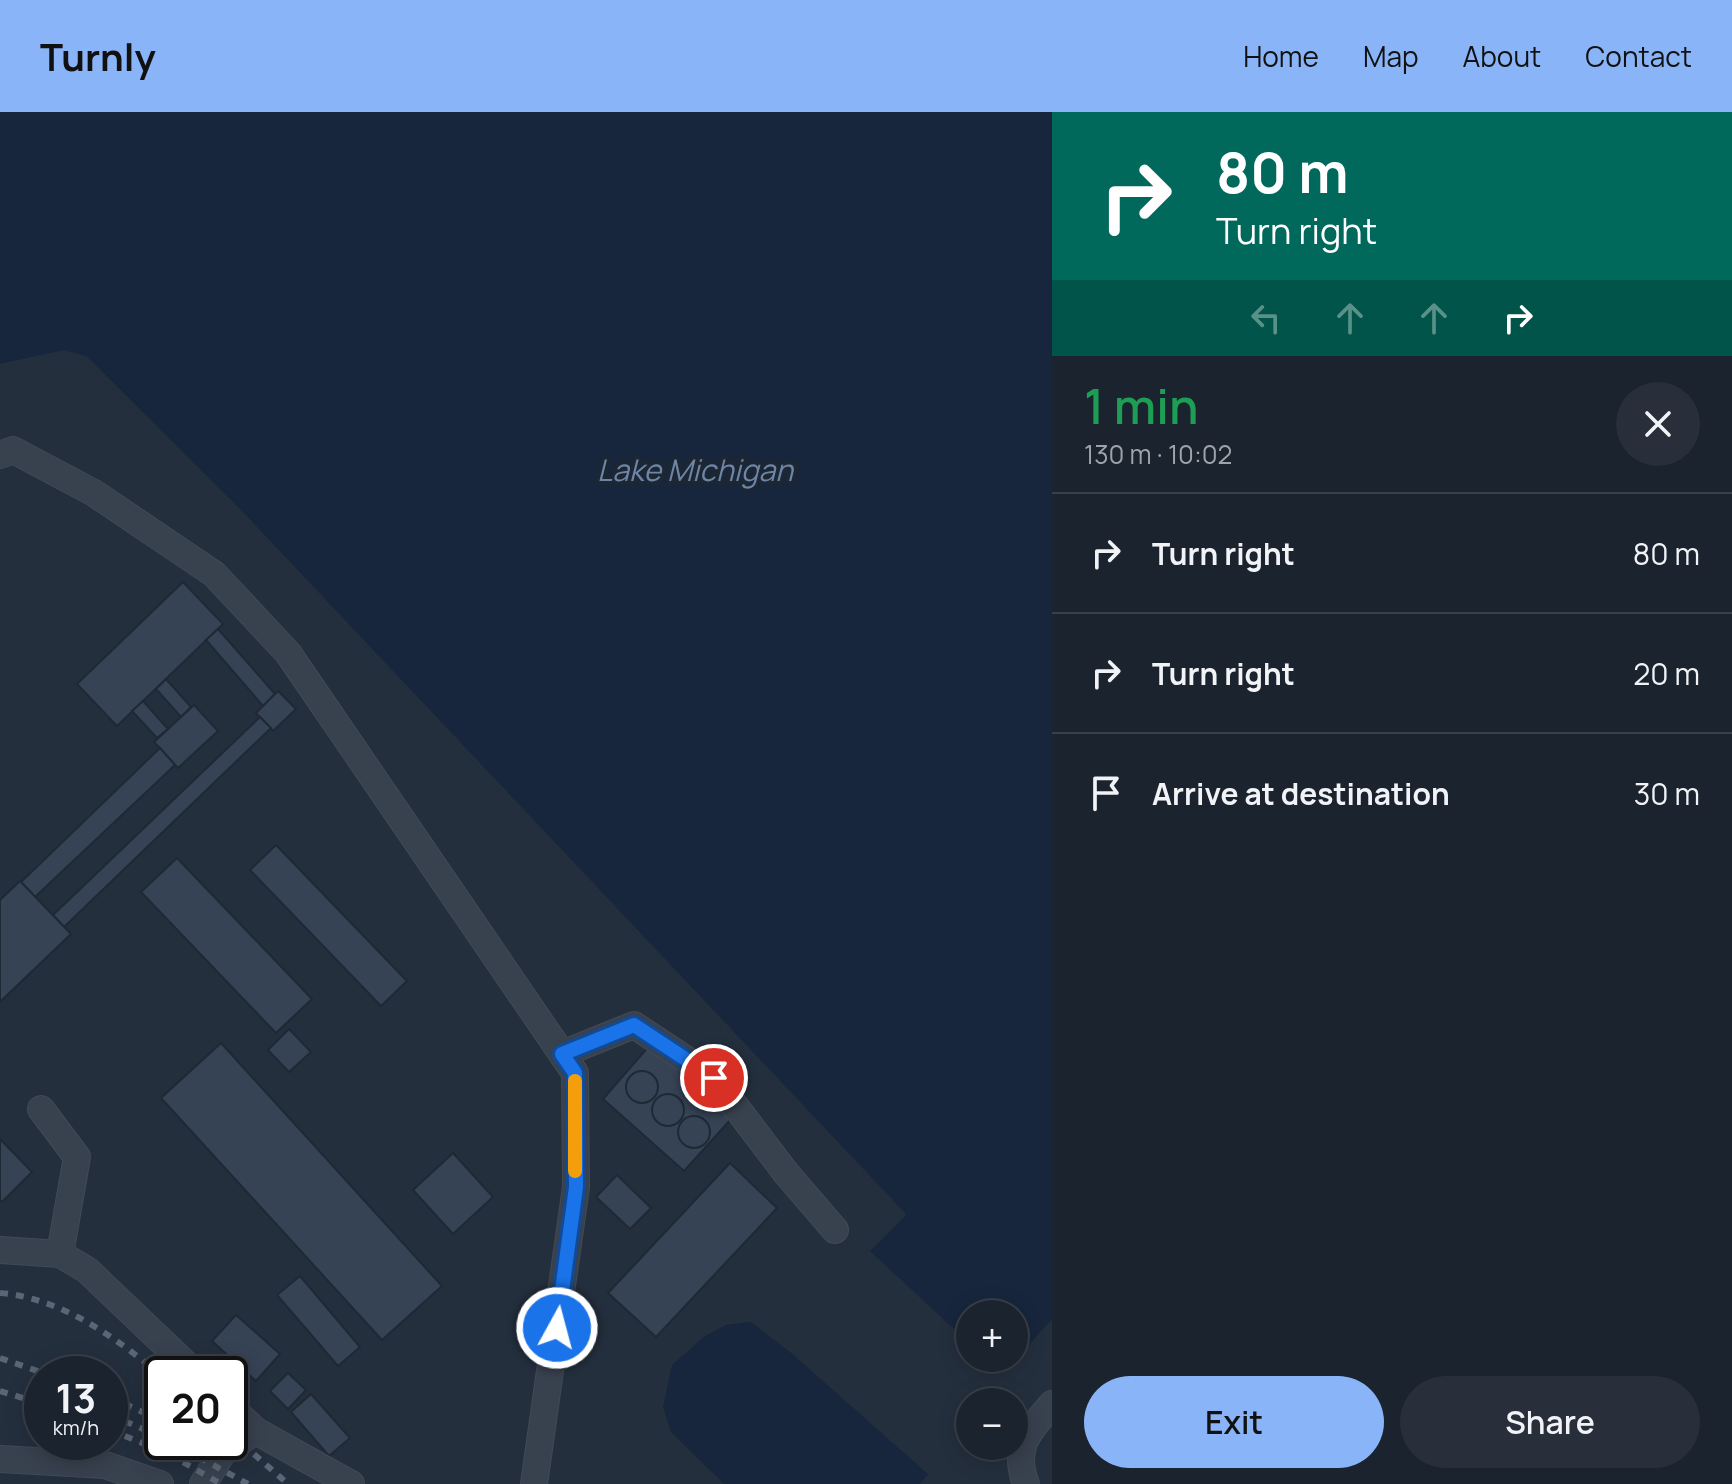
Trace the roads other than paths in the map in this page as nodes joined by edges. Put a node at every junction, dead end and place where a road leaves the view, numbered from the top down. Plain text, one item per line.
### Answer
1 (0, 455) edge
2 (562, 1054) junction
3 (41, 1109) dead end
4 (835, 1230) dead end
5 (0, 1250) edge
6 (60, 1254) junction
7 (177, 1356) edge
8 (1052, 1404) edge
9 (248, 1424) edge
10 (256, 1431) junction
11 (0, 1459) edge
12 (160, 1484) edge
13 (203, 1484) edge
14 (351, 1484) edge
15 (534, 1484) edge
16 (1026, 1484) edge

1 - 2 lane
2 - 4 lane
2 - 15 lane
3 - 6 lane
5 - 6 lane
6 - 7 lane
8 - 16 lane
9 - 10 lane
10 - 13 lane
10 - 14 lane
11 - 12 lane

